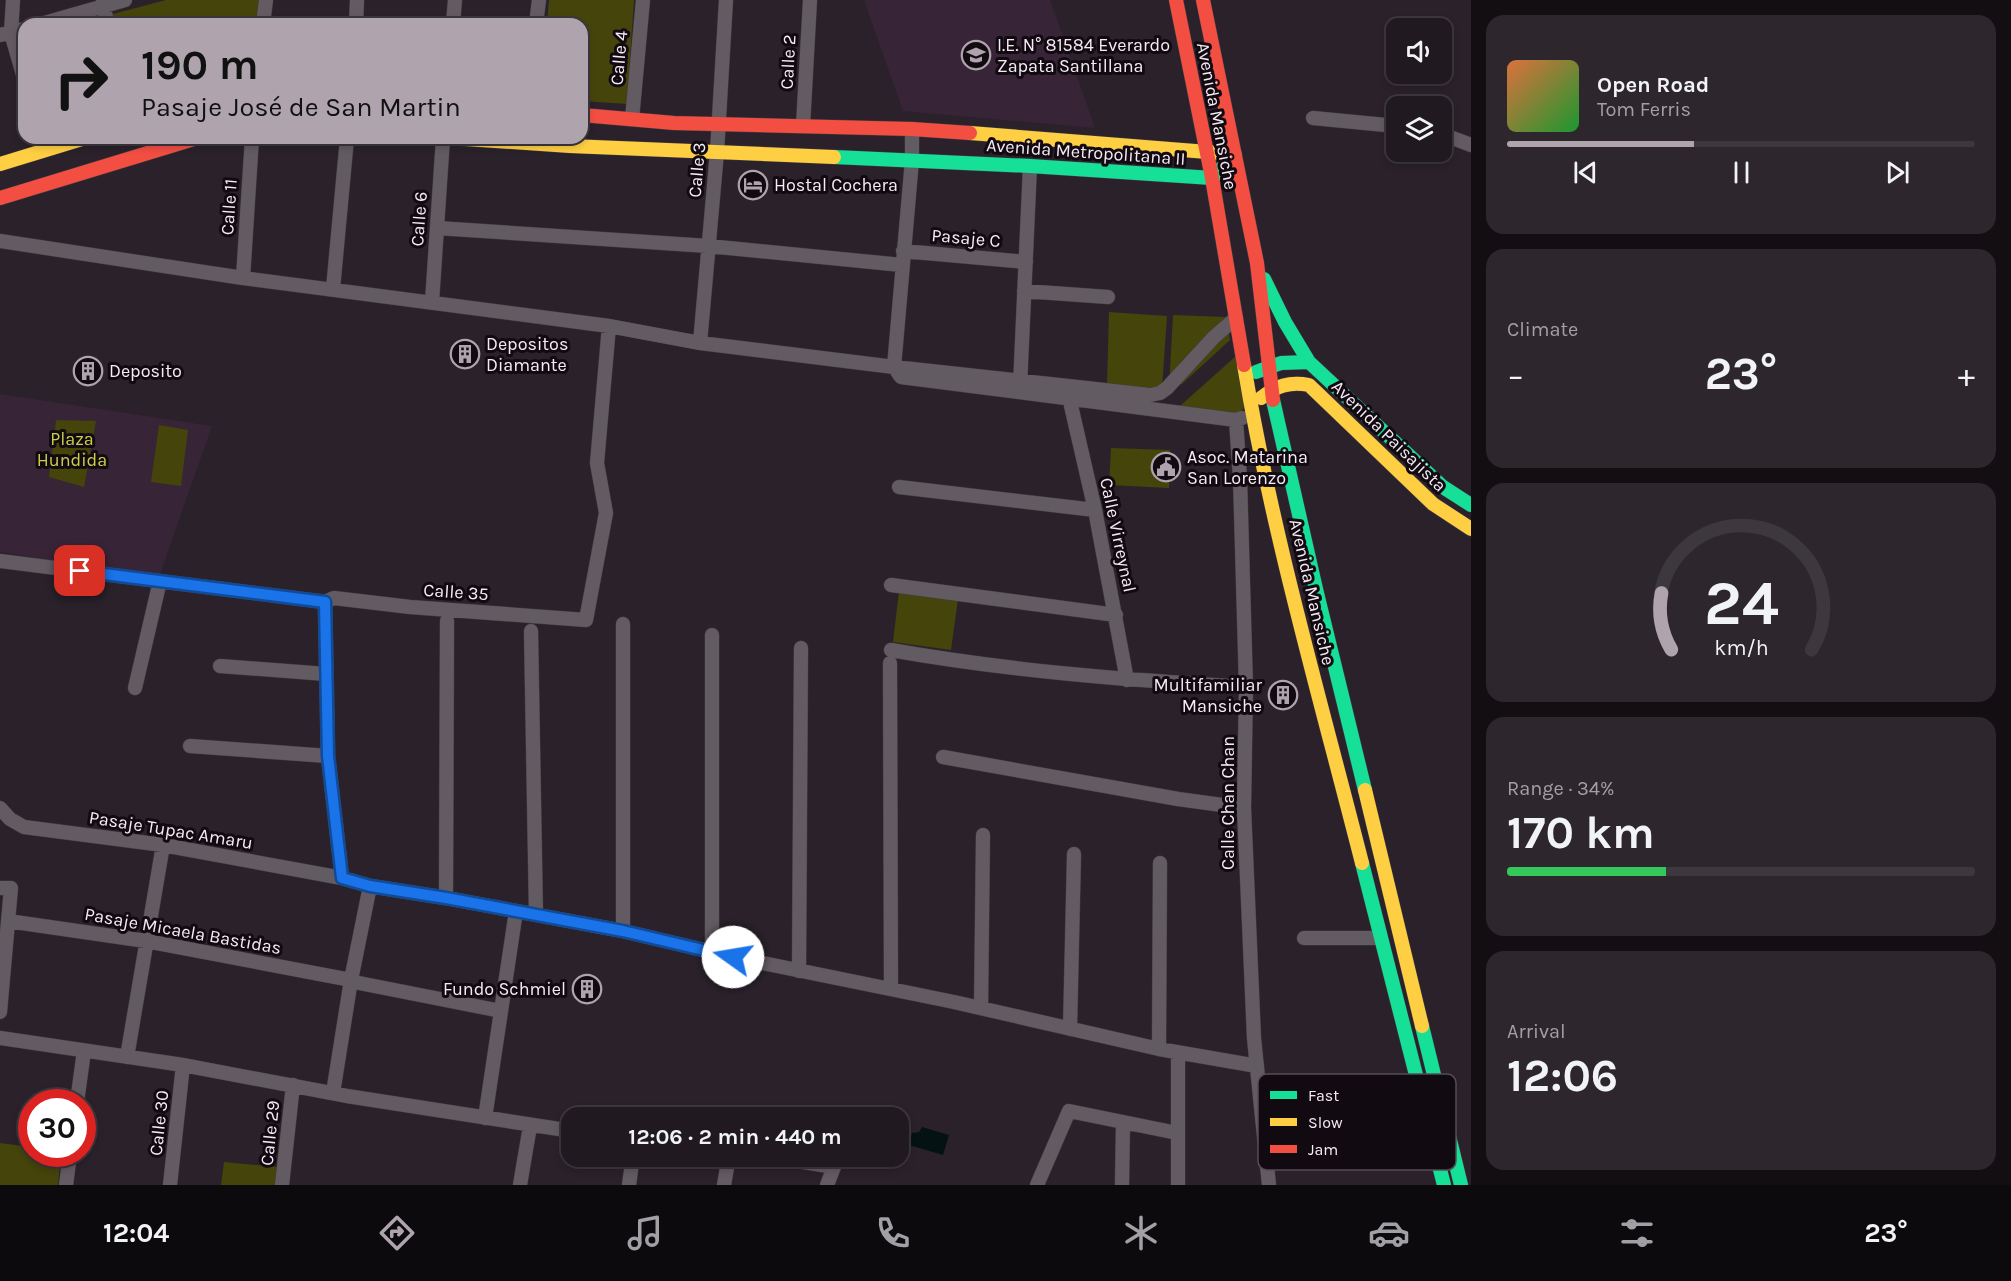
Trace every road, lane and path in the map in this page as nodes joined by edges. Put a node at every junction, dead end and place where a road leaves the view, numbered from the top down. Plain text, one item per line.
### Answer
1 (13, 0) edge
2 (125, 0) edge
3 (266, 0) edge
4 (357, 0) edge
5 (455, 0) edge
6 (538, 0) edge
7 (643, 0) edge
8 (726, 0) edge
9 (810, 0) edge
10 (1176, 0) edge
11 (1203, 0) edge
12 (103, 3) edge
13 (59, 18) edge
14 (107, 18) edge
15 (264, 18) edge
16 (356, 18) edge
17 (454, 18) edge
18 (536, 18) edge
19 (12, 32) edge
20 (18, 55) edge
21 (588, 115) edge
22 (1313, 118) dead end
23 (632, 119) junction
24 (718, 124) junction
25 (1386, 125) edge
26 (803, 126) junction
27 (912, 129) junction
28 (1452, 138) edge
29 (43, 144) edge
30 (177, 144) edge
31 (252, 144) edge
32 (346, 144) edge
33 (443, 144) edge
34 (540, 144) edge
35 (1471, 145) edge
36 (1206, 151) junction
37 (717, 152) junction
38 (1235, 155) junction
39 (912, 160) junction
40 (0, 164) edge
41 (1030, 166) junction
42 (1212, 178) junction
43 (0, 198) edge
44 (437, 228) junction
45 (0, 241) edge
46 (708, 246) junction
47 (903, 258) junction
48 (1026, 262) junction
49 (1257, 263) junction
50 (243, 278) junction
51 (333, 290) junction
52 (1024, 291) junction
53 (1108, 297) dead end
54 (432, 302) junction
55 (1236, 318) junction
56 (609, 326) junction
57 (700, 343) junction
58 (1309, 362) junction
59 (894, 367) junction
60 (1268, 367) junction
61 (1246, 376) junction
62 (1020, 386) junction
63 (1271, 390) junction
64 (1069, 397) junction
65 (1251, 407) junction
66 (1236, 420) junction
67 (899, 487) dead end
68 (1471, 505) edge
69 (1095, 510) junction
70 (1471, 529) edge
71 (0, 561) edge
72 (159, 581) junction
73 (891, 585) dead end
74 (1316, 589) junction
75 (1293, 593) junction
76 (325, 602) junction
77 (1116, 615) junction
78 (447, 621) dead end
79 (623, 624) dead end
80 (531, 631) dead end
81 (712, 635) dead end
82 (801, 648) dead end
83 (220, 666) dead end
84 (326, 674) junction
85 (1127, 680) junction
86 (1246, 687) junction
87 (135, 688) dead end
88 (190, 746) dead end
89 (328, 756) junction
90 (943, 757) dead end
91 (1362, 779) junction
92 (1341, 784) junction
93 (0, 808) edge
94 (1244, 808) junction
95 (983, 835) dead end
96 (163, 845) junction
97 (1074, 854) dead end
98 (1160, 863) dead end
99 (342, 878) junction
100 (370, 886) junction
101 (0, 888) edge
102 (446, 898) junction
103 (516, 911) junction
104 (536, 915) junction
105 (8, 921) junction
106 (623, 931) junction
107 (1304, 938) dead end
108 (1380, 938) junction
109 (146, 942) junction
110 (711, 952) junction
111 (1407, 967) junction
112 (800, 971) junction
113 (1388, 971) junction
114 (355, 981) junction
115 (891, 989) junction
116 (981, 1008) junction
117 (501, 1011) junction
118 (0, 1012) edge
119 (1070, 1029) junction
120 (0, 1038) edge
121 (1159, 1049) junction
122 (84, 1051) junction
123 (1178, 1053) junction
124 (127, 1057) junction
125 (183, 1065) junction
126 (1257, 1066) junction
127 (1415, 1074) edge
128 (1434, 1074) edge
129 (1258, 1076) edge
130 (293, 1085) junction
131 (79, 1089) edge
132 (333, 1093) junction
133 (485, 1118) junction
134 (1123, 1123) junction
135 (530, 1126) junction
136 (561, 1130) edge
137 (1177, 1133) junction
138 (1456, 1165) edge
139 (68, 1167) edge
140 (631, 1167) edge
141 (727, 1167) edge
142 (834, 1167) edge
143 (1267, 1170) edge
144 (1440, 1170) edge
145 (66, 1185) edge
146 (170, 1185) edge
147 (282, 1185) edge
148 (520, 1185) edge
149 (628, 1185) edge
150 (724, 1185) edge
151 (827, 1185) edge
152 (1037, 1185) edge
153 (1122, 1185) edge
154 (1178, 1185) edge
155 (1269, 1185) edge
156 (1444, 1185) edge
157 (1461, 1185) edge

1 - 19 street
2 - 12 street
3 - 15 street
4 - 16 street
5 - 17 street
6 - 18 street
7 - 23 street, Calle 4
8 - 24 street, Calle 3
9 - 26 street, Calle 2
10 - 36 main road, Avenida Mansiche
11 - 38 main road, Avenida Mansiche
12 - 13 street
12 - 14 street
19 - 20 street
21 - 23 main road, Avenida Metropolitana II
22 - 25 street
23 - 24 main road, Avenida Metropolitana II
24 - 26 main road, Avenida Metropolitana II
24 - 37 street, Calle 3
26 - 27 main road, Avenida Metropolitana II
27 - 36 main road, Avenida Metropolitana II
27 - 39 street
28 - 35 street
29 - 40 main road
30 - 43 main road
31 - 50 street, Calle 11
32 - 51 street
33 - 44 street, Calle 6
34 - 37 main road, Avenida Metropolitana II
36 - 38 main road, Avenida Metropolitana II
36 - 42 main road, Avenida Mansiche
37 - 39 main road, Avenida Metropolitana II
37 - 46 street, Calle 3
38 - 42 main road
38 - 49 main road, Avenida Mansiche
39 - 41 main road, Avenida Metropolitana II
39 - 47 street
41 - 42 main road, Avenida Metropolitana II
41 - 48 street
42 - 55 main road, Avenida Mansiche
44 - 46 street, Pasaje C
44 - 54 street, Calle 6
45 - 50 street
46 - 47 street, Pasaje C
46 - 57 street, Calle 3
47 - 48 street, Pasaje C
47 - 59 street
48 - 52 street
49 - 58 main road, Avenida Paisajista
49 - 60 main road, Avenida Mansiche
50 - 51 street
51 - 54 street
52 - 53 street
52 - 62 street
54 - 56 street
55 - 61 main road, Avenida Mansiche
55 - 62 street
56 - 57 street
56 - 76 street, Calle 35
57 - 59 street
58 - 60 main road
58 - 68 main road, Avenida Paisajista
59 - 62 street
60 - 61 main road
60 - 63 main road, Avenida Mansiche
61 - 65 main road, Avenida Mansiche
62 - 64 street
63 - 65 main road, Avenida Paisajista
63 - 70 main road, Avenida Paisajista
63 - 74 main road, Avenida Mansiche
64 - 66 street
64 - 69 street, Calle Virreynal
65 - 66 street
65 - 75 main road, Avenida Mansiche
66 - 86 street, Calle Chan Chan
67 - 69 street
69 - 77 street, Calle Virreynal
71 - 72 street, Calle 35
72 - 76 street, Calle 35
72 - 87 street
73 - 77 street
74 - 75 main road
74 - 91 main road, Avenida Mansiche
75 - 92 main road, Avenida Mansiche
76 - 84 street
77 - 85 street, Calle Virreynal
78 - 102 street
79 - 106 street
80 - 104 street
81 - 110 street
82 - 112 street
83 - 84 street
84 - 89 street
85 - 86 street
85 - 115 street
86 - 94 street, Calle Chan Chan
88 - 89 street
89 - 99 street
90 - 94 street
91 - 92 main road
91 - 111 main road, Avenida Mansiche
92 - 108 main road, Avenida Mansiche
93 - 96 street, Pasaje Tupac Amaru
94 - 126 street, Calle Chan Chan
95 - 116 street
96 - 99 street, Pasaje Tupac Amaru
96 - 109 street
97 - 119 street
98 - 121 street
99 - 100 street, Pasaje Tupac Amaru
100 - 102 street, Pasaje Tupac Amaru
100 - 114 street
101 - 105 street
102 - 103 street, Pasaje Tupac Amaru
103 - 104 street, Pasaje Tupac Amaru
103 - 117 street
104 - 106 street, Pasaje Tupac Amaru
105 - 109 street, Pasaje Micaela Bastidas
105 - 118 street
106 - 110 street, Pasaje Tupac Amaru
107 - 108 street
108 - 113 main road, Avenida Mansiche
109 - 114 street, Pasaje Micaela Bastidas
109 - 124 street
110 - 112 street, Pasaje Tupac Amaru
111 - 113 main road
111 - 128 main road, Avenida Mansiche
112 - 115 street, Pasaje Tupac Amaru
113 - 127 main road, Avenida Mansiche
114 - 117 street, Pasaje Micaela Bastidas
114 - 132 street
115 - 116 street, Pasaje Tupac Amaru
116 - 119 street, Pasaje Tupac Amaru
117 - 133 street
119 - 121 street, Pasaje Tupac Amaru
120 - 122 street
121 - 123 street, Pasaje Tupac Amaru
122 - 124 street
122 - 131 street
123 - 126 street, Pasaje Tupac Amaru
123 - 137 street
124 - 125 street
125 - 130 street
125 - 146 street, Calle 30
126 - 129 street, Calle Chan Chan
130 - 132 street
130 - 147 street, Calle 29
132 - 133 street
133 - 135 street
134 - 137 street
134 - 152 street
134 - 153 street
135 - 136 street
135 - 148 street
137 - 154 street
138 - 157 main road, Avenida Mansiche
139 - 145 street
140 - 149 street
141 - 150 street
142 - 151 street
143 - 155 street, Calle Chan Chan
144 - 156 main road, Avenida Mansiche

